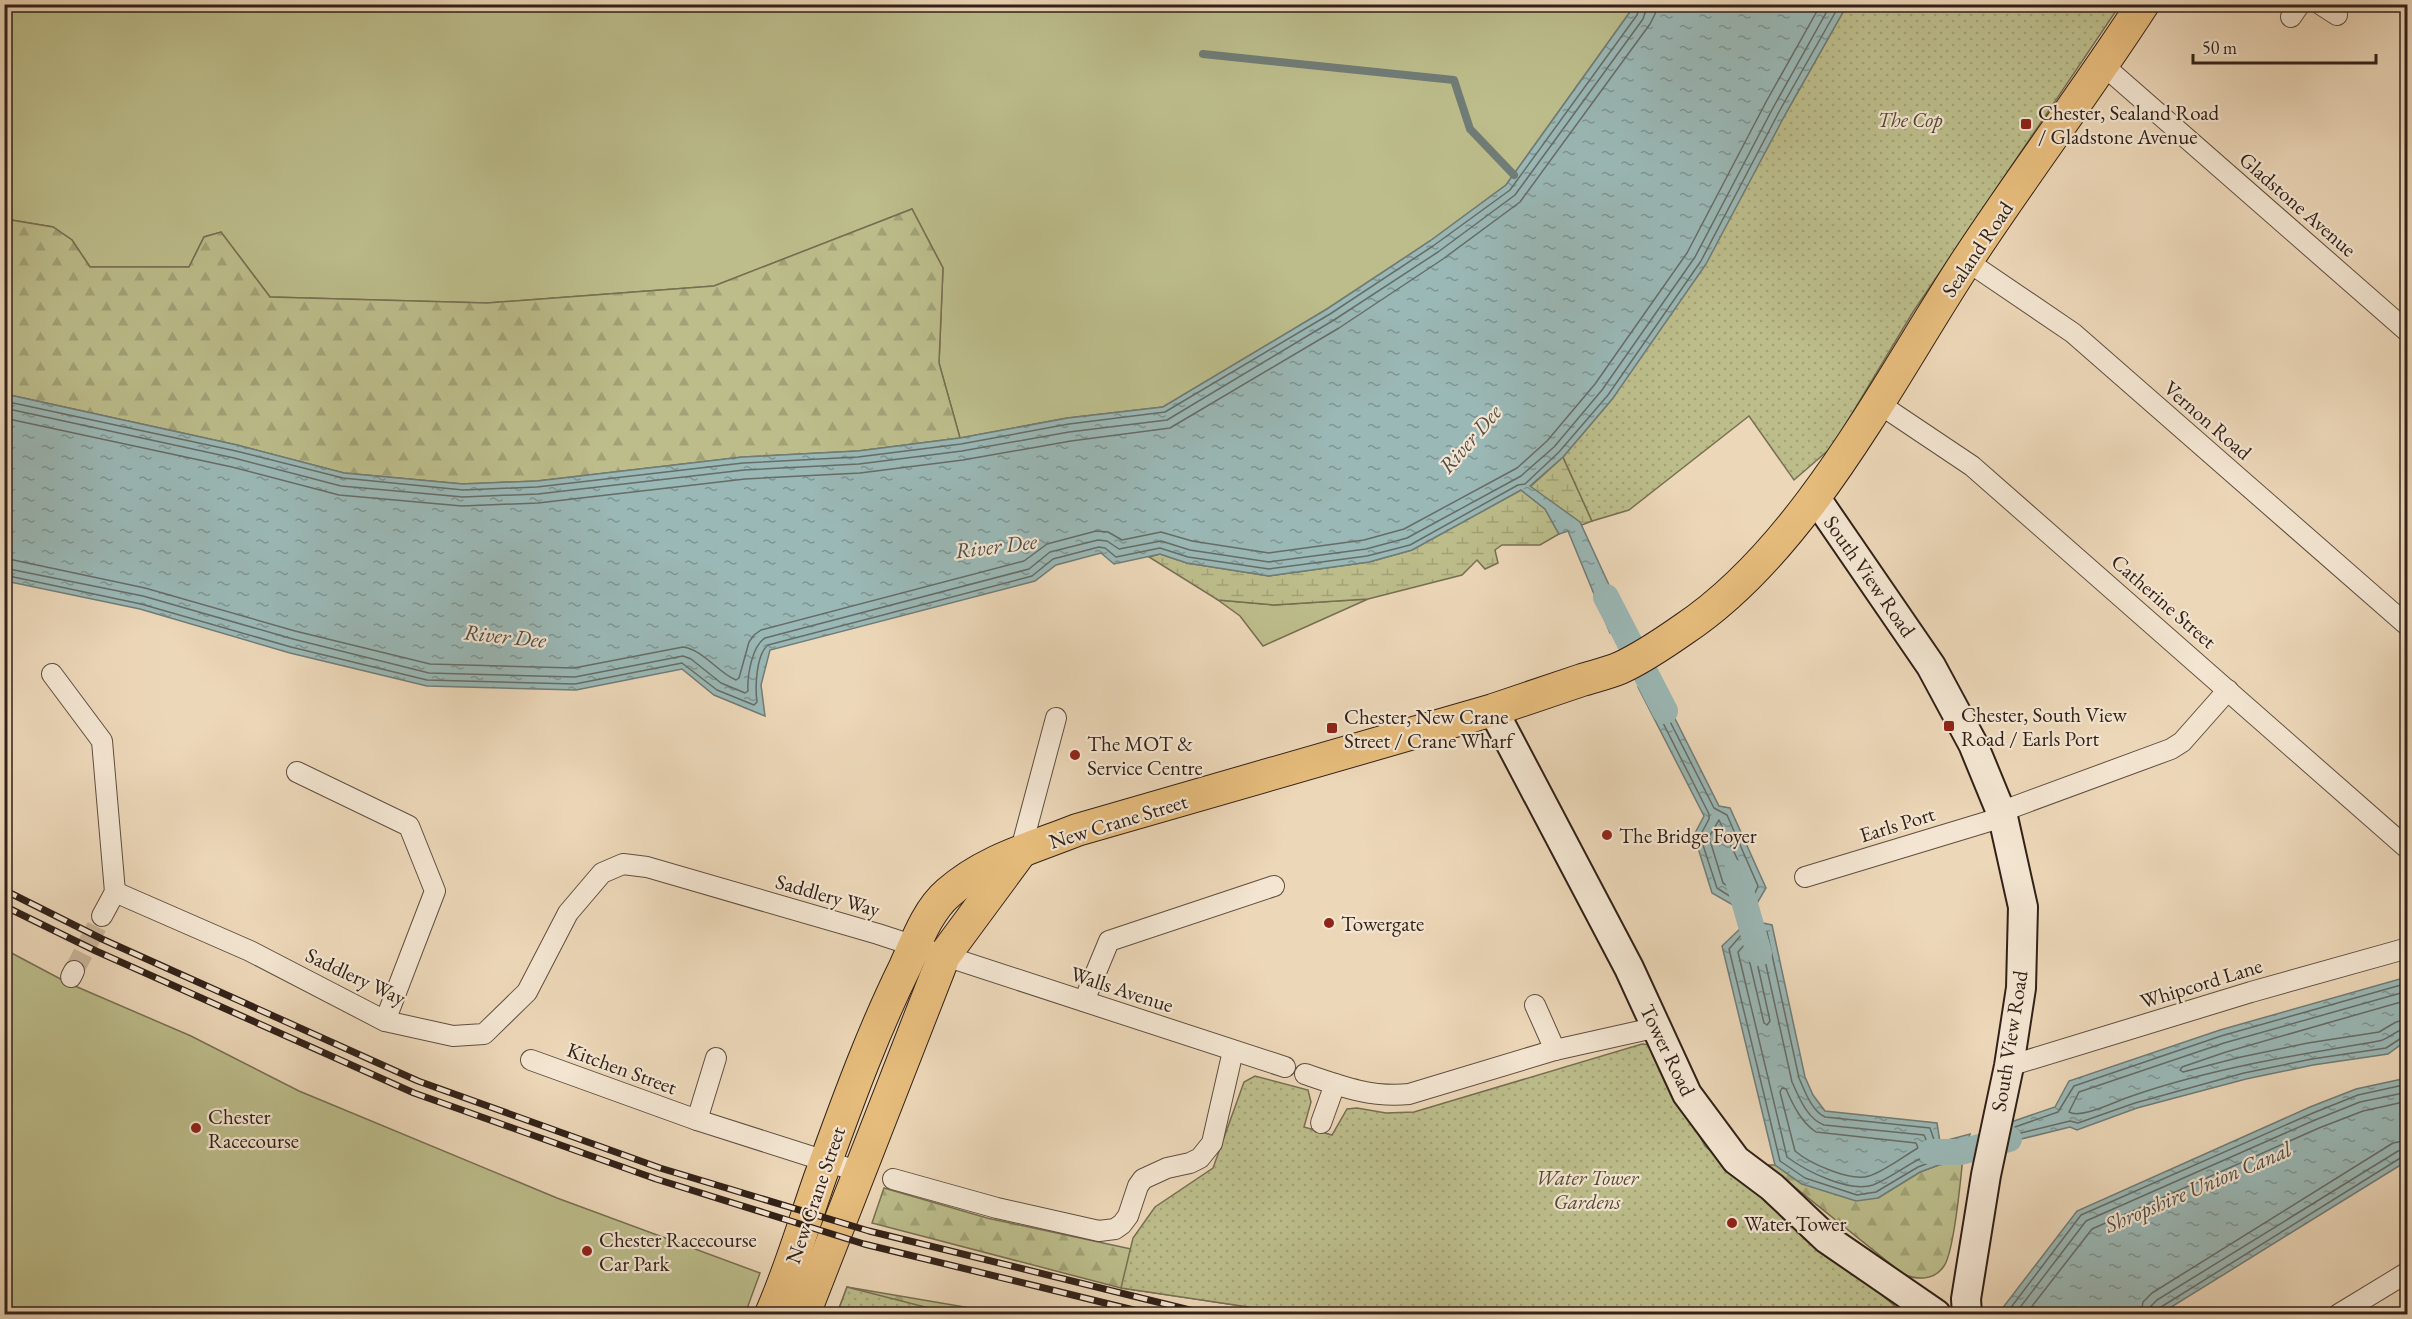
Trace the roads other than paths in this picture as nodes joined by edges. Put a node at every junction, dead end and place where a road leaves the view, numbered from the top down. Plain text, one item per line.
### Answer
1 (2143, 4) edge
2 (2320, 4) edge
3 (2337, 15) dead end
4 (2103, 65) junction
5 (1967, 261) junction
6 (2408, 332) edge
7 (1878, 403) junction
8 (1815, 496) junction
9 (2408, 626) edge
10 (52, 674) dead end
11 (2228, 690) junction
12 (1493, 710) junction
13 (1056, 718) dead end
14 (297, 772) dead end
15 (2002, 814) junction
16 (2408, 849) edge
17 (1020, 853) junction
18 (1805, 877) dead end
19 (1274, 886) dead end
20 (115, 892) junction
21 (102, 916) tunnel mouth
22 (915, 946) junction
23 (2408, 948) edge
24 (944, 956) junction
25 (1084, 1001) junction
26 (1535, 1005) dead end
27 (385, 1021) junction
28 (1658, 1027) junction
29 (1555, 1050) junction
30 (1233, 1051) junction
31 (716, 1058) dead end
32 (531, 1060) dead end
33 (2009, 1066) junction
34 (1285, 1067) dead end
35 (1305, 1074) dead end
36 (1335, 1084) junction
37 (697, 1120) junction
38 (1322, 1123) dead end
39 (826, 1161) junction
40 (860, 1172) junction
41 (893, 1179) dead end
42 (2408, 1272) edge
43 (771, 1314) edge
44 (804, 1314) edge
45 (1936, 1314) edge
46 (1967, 1314) edge
47 (2339, 1314) edge

1 - 4 main road, Sealand Road
2 - 3 street
4 - 5 main road, Sealand Road
4 - 6 street, Gladstone Avenue
5 - 7 main road, Sealand Road
5 - 9 street, Vernon Road
7 - 8 main road, Sealand Road
7 - 11 street, Catherine Street
8 - 12 main road, New Crane Street
8 - 15 street, South View Road
10 - 20 street
11 - 15 street, Earls Port
11 - 16 street, Catherine Street
12 - 17 main road, New Crane Street
12 - 28 street, Tower Road
13 - 17 street
14 - 27 street
15 - 18 street, Earls Port
15 - 33 street, South View Road
17 - 22 main road, New Crane Street
17 - 24 main road, New Crane Street
19 - 25 street
20 - 21 street
20 - 27 street, Saddlery Way
22 - 24 street, Saddlery Way
22 - 27 street, Saddlery Way
22 - 39 main road, New Crane Street
23 - 33 street, Whipcord Lane
24 - 25 street, Walls Avenue
24 - 40 main road, New Crane Street
25 - 30 street, Walls Avenue
26 - 29 street
28 - 29 street
28 - 45 street, Tower Road
29 - 36 street
30 - 34 street, Walls Avenue
30 - 41 street
31 - 37 street, Kitchen Street
32 - 37 street, Kitchen Street
33 - 46 street, South View Road
35 - 36 street
36 - 38 street
37 - 39 street, Kitchen Street
39 - 40 street, Kitchen Street
39 - 43 main road, New Crane Street
40 - 44 main road, New Crane Street
42 - 47 street

